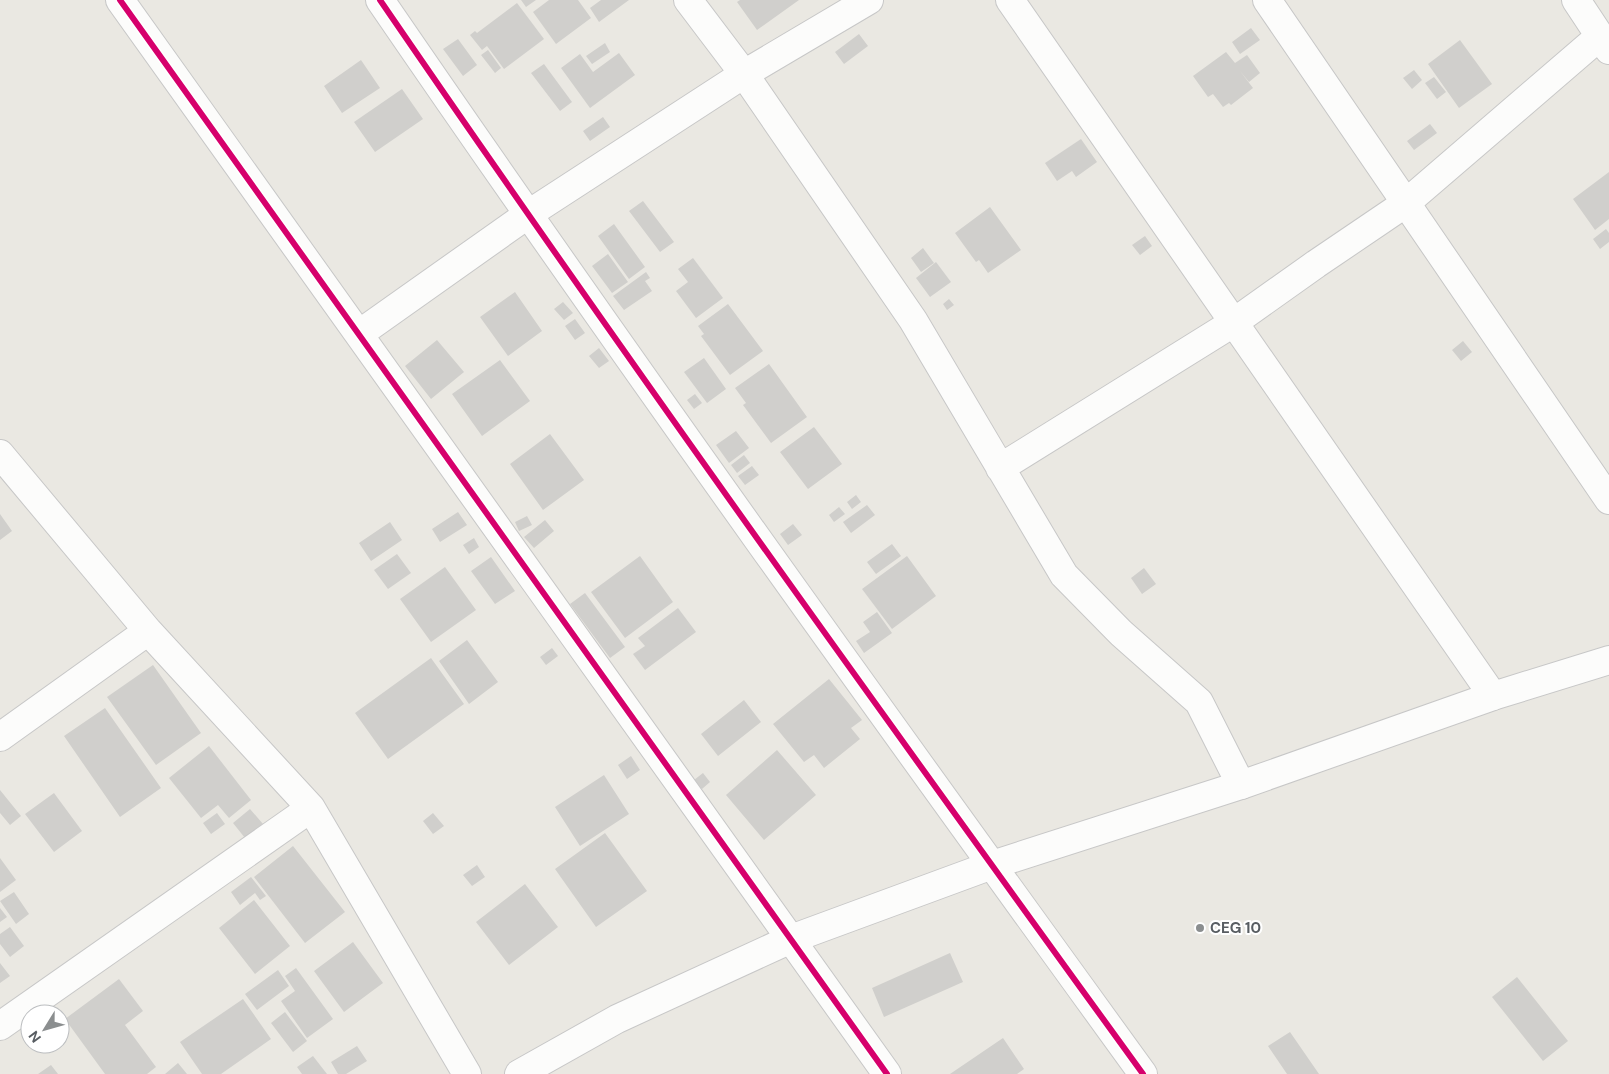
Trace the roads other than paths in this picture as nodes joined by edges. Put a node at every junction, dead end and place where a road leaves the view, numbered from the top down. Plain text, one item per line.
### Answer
1 (120, 0) edge
2 (380, 0) edge
3 (688, 0) edge
4 (869, 0) edge
5 (1010, 0) edge
6 (1267, 0) edge
7 (1576, 0) edge
8 (1604, 43) edge
9 (744, 74) junction
10 (1406, 203) junction
11 (527, 214) junction
12 (1233, 323) junction
13 (359, 334) junction
14 (0, 454) edge
15 (1000, 468) junction
16 (1609, 500) edge
17 (148, 631) junction
18 (1609, 660) edge
19 (1492, 696) junction
20 (0, 737) edge
21 (1241, 784) junction
22 (311, 808) junction
23 (992, 865) junction
24 (791, 940) junction
25 (0, 1026) edge
26 (467, 1074) edge
27 (519, 1074) edge
28 (887, 1074) edge
29 (1143, 1074) edge

1 - 13 street
2 - 11 street
3 - 9 street
4 - 9 street
5 - 12 street
6 - 10 street
7 - 8 street
8 - 10 street
9 - 11 street
9 - 15 street
10 - 12 street
10 - 16 street
11 - 13 street
11 - 23 street
12 - 15 street
12 - 19 street
13 - 24 street
14 - 17 street
15 - 21 street
17 - 20 street
17 - 22 street
18 - 19 street
19 - 21 street
21 - 23 street
22 - 25 street
22 - 26 street
23 - 24 street
23 - 29 street
24 - 27 street
24 - 28 street

